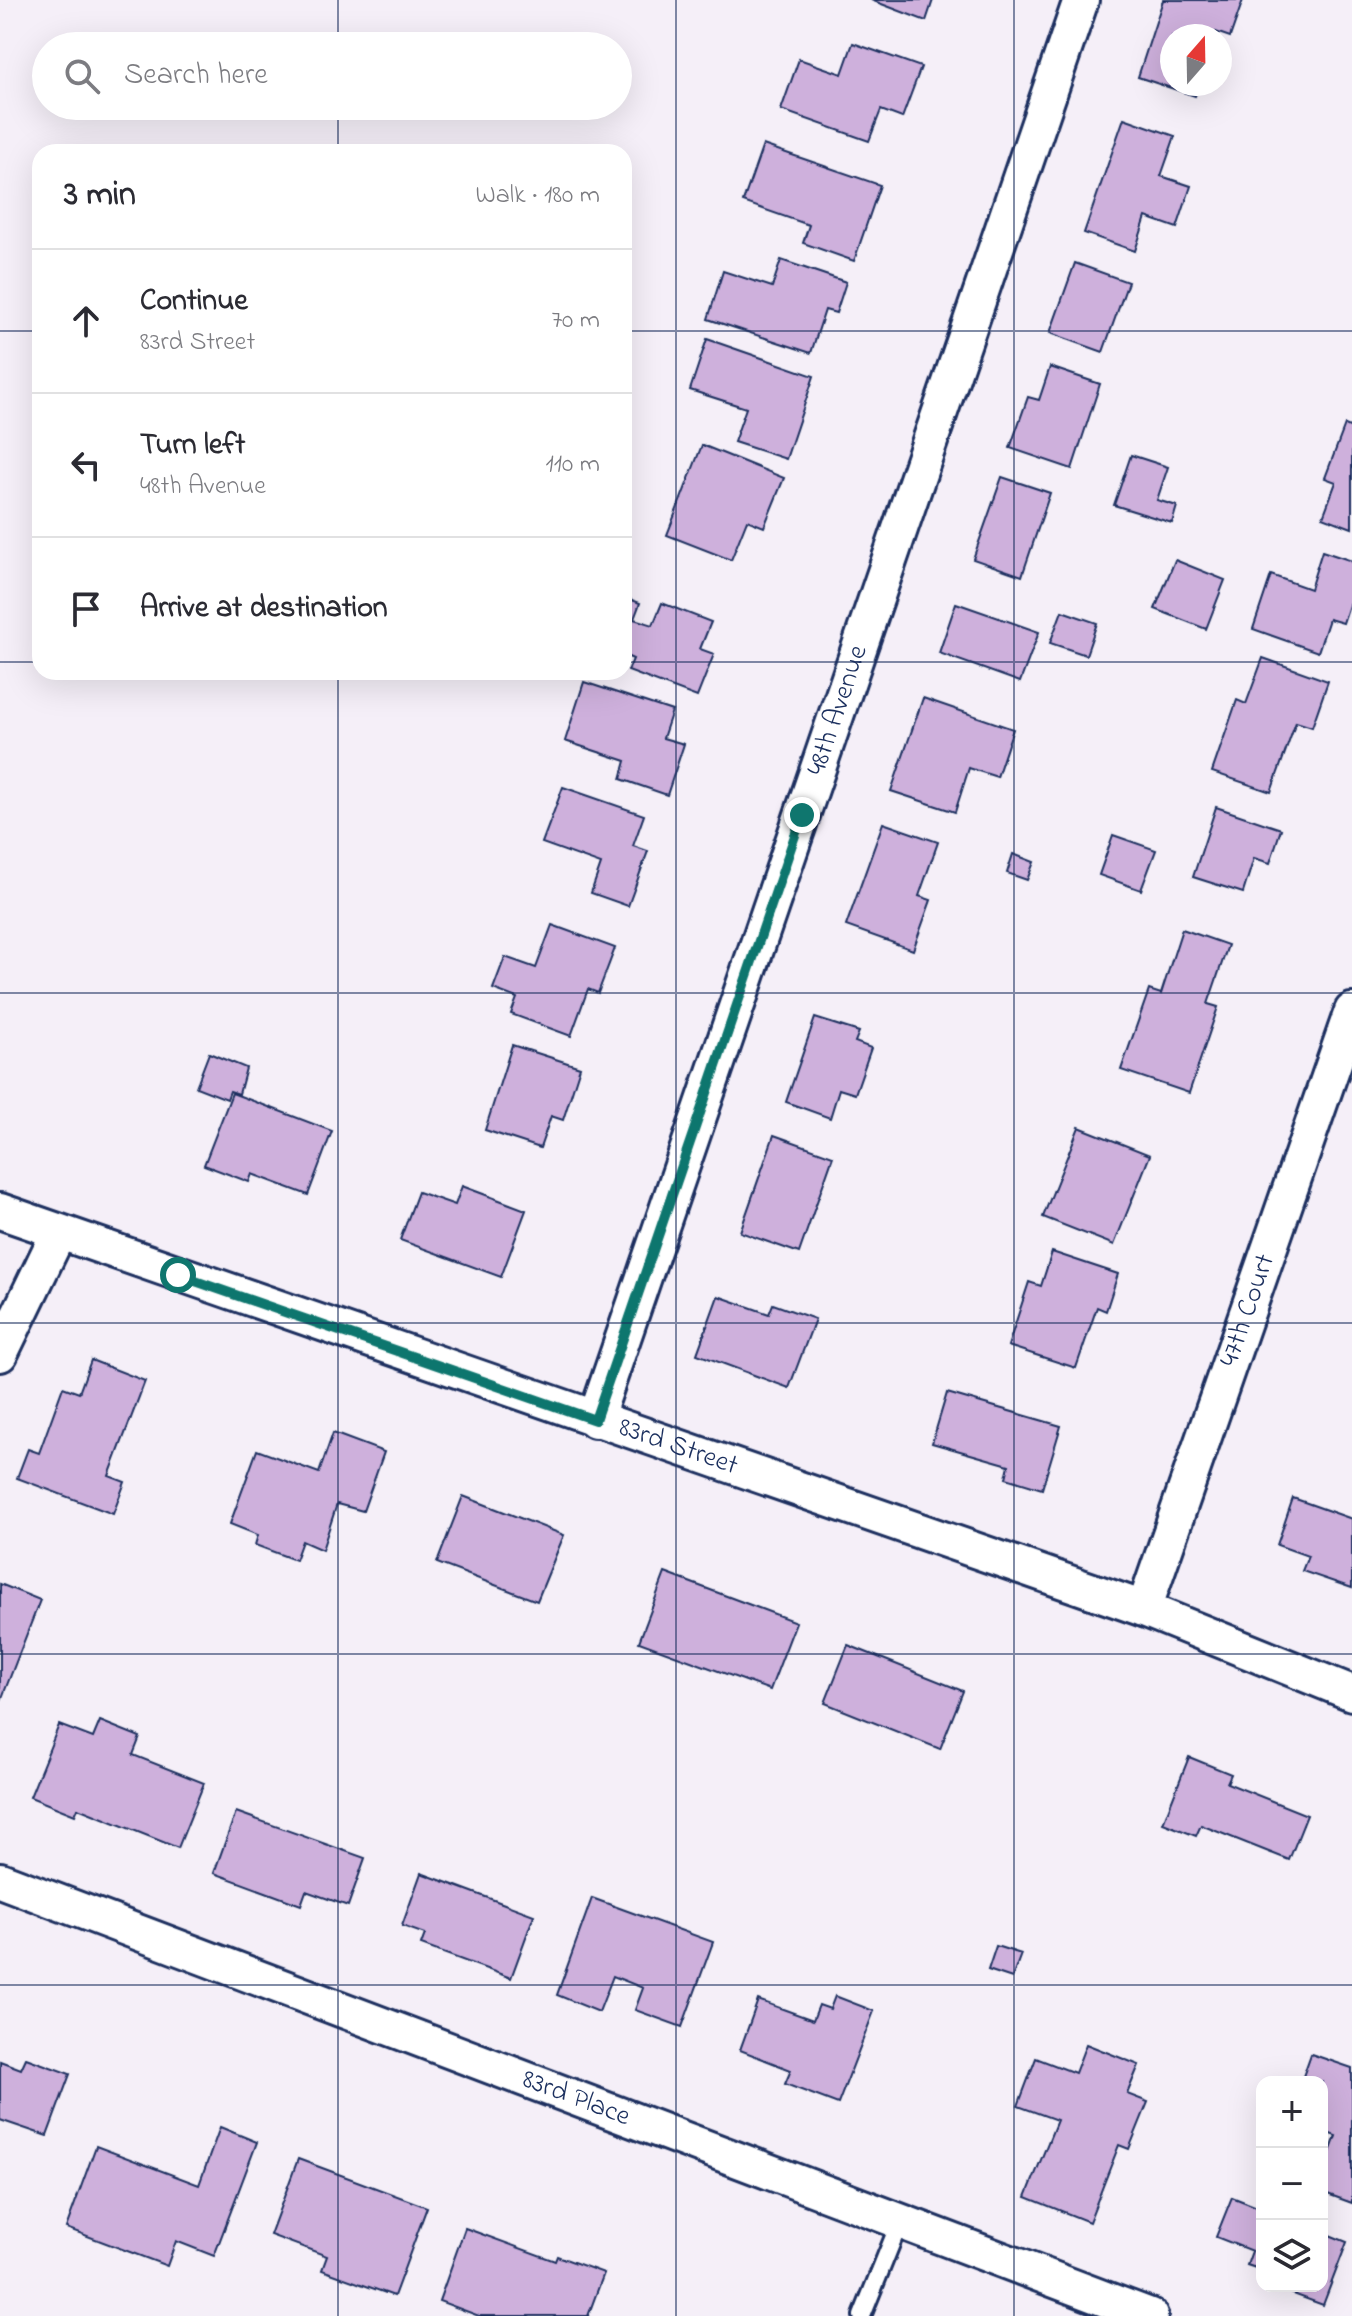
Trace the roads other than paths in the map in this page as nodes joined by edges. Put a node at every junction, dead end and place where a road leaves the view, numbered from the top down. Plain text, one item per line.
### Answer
1 (1081, 0) edge
2 (1352, 1011) edge
3 (0, 1211) edge
4 (58, 1234) junction
5 (0, 1354) edge
6 (595, 1420) junction
7 (1144, 1609) junction
8 (1352, 1693) edge
9 (0, 1880) edge
10 (899, 2224) junction
11 (862, 2316) edge
12 (1150, 2316) edge

1 - 6 street, 48th Avenue
2 - 7 street, 47th Court
3 - 4 street, 83rd Street
4 - 5 street
4 - 6 street, 83rd Street
6 - 7 street, 83rd Street
7 - 8 street, 83rd Street
9 - 10 street, 83rd Place
10 - 11 lane
10 - 12 street, 83rd Place

